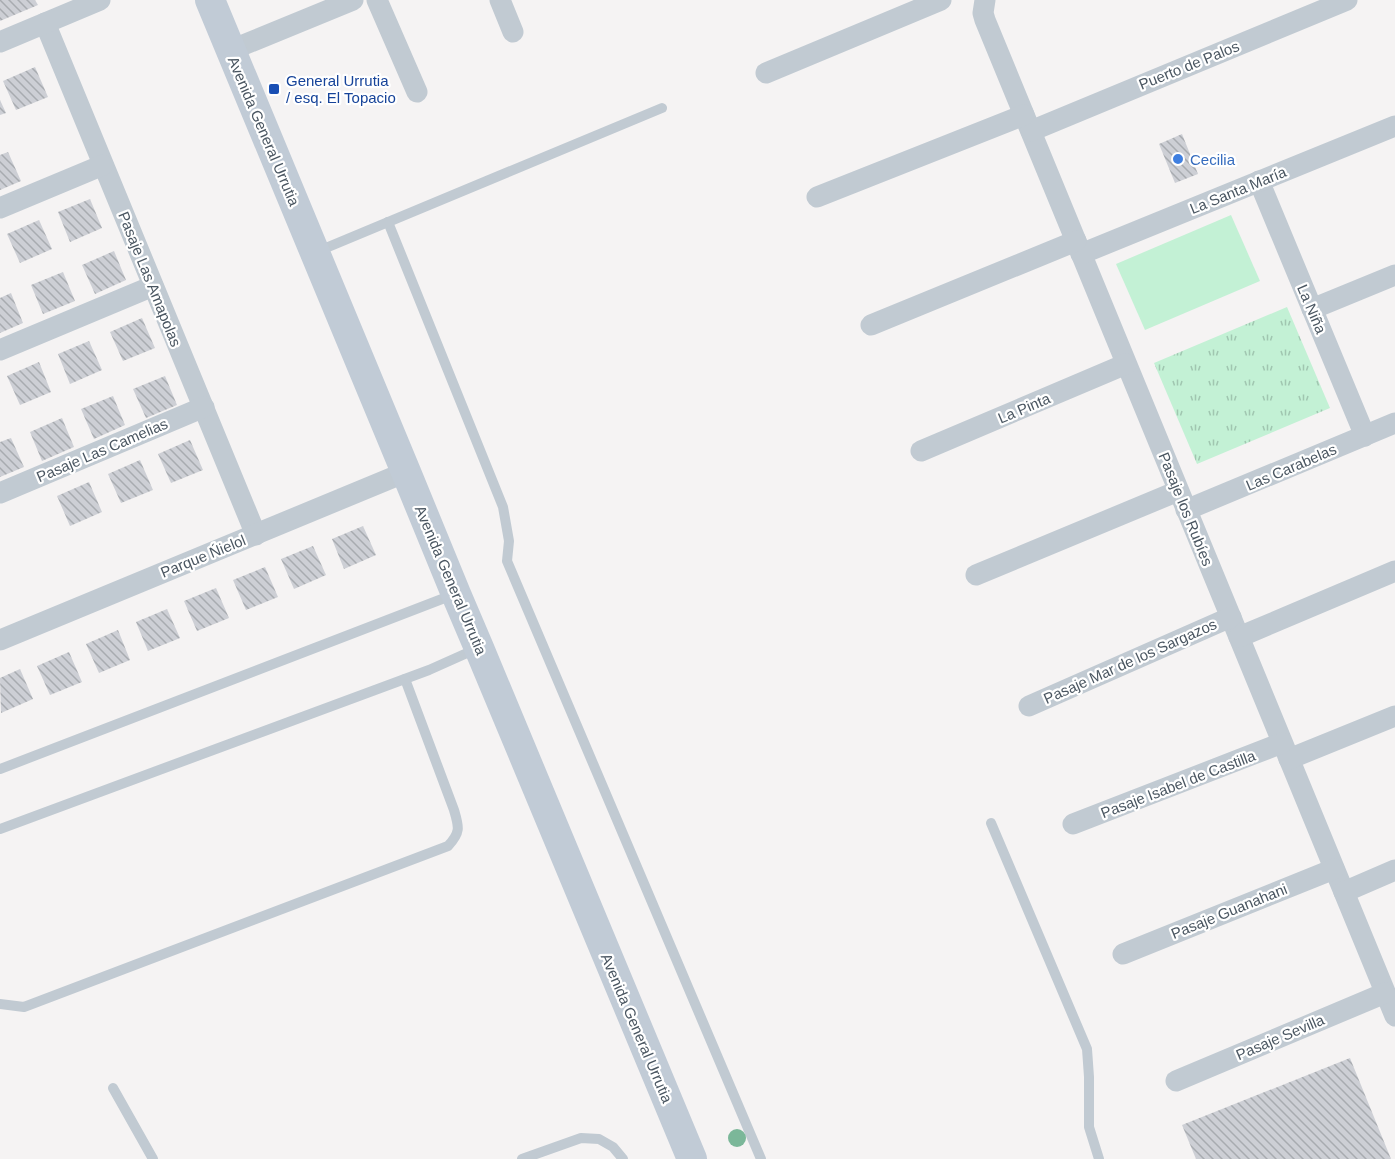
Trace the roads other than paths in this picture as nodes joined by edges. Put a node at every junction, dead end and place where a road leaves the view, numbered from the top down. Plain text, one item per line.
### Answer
1 (100, 0) edge
2 (210, 0) edge
3 (353, 0) edge
4 (377, 0) edge
5 (500, 0) edge
6 (941, 0) edge
7 (985, 0) edge
8 (1347, 0) edge
9 (45, 23) junction
10 (513, 32) dead end
11 (0, 42) edge
12 (231, 50) junction
13 (766, 73) dead end
14 (417, 92) dead end
15 (662, 108) dead end
16 (1027, 123) junction
17 (1395, 126) edge
18 (103, 165) junction
19 (1259, 182) junction
20 (817, 197) dead end
21 (0, 208) edge
22 (388, 222) junction
23 (1078, 248) junction
24 (315, 253) junction
25 (1395, 275) edge
26 (153, 286) junction
27 (1312, 309) junction
28 (871, 325) dead end
29 (0, 350) edge
30 (1126, 364) junction
31 (204, 407) junction
32 (1395, 423) edge
33 (1365, 436) junction
34 (921, 451) dead end
35 (406, 472) junction
36 (0, 493) edge
37 (1182, 500) junction
38 (256, 535) junction
39 (1395, 572) edge
40 (976, 575) dead end
41 (456, 594) junction
42 (1231, 617) junction
43 (1239, 637) junction
44 (0, 640) edge
45 (479, 648) junction
46 (405, 679) junction
47 (1029, 706) dead end
48 (1395, 716) edge
49 (1286, 751) junction
50 (0, 769) edge
51 (991, 823) dead end
52 (1073, 824) dead end
53 (0, 830) edge
54 (1334, 869) junction
55 (1395, 870) edge
56 (1344, 892) junction
57 (1123, 954) dead end
58 (1385, 993) junction
59 (0, 1004) edge
60 (1395, 1016) edge
61 (1176, 1081) dead end
62 (113, 1088) dead end
63 (153, 1159) edge
64 (522, 1159) edge
65 (623, 1159) edge
66 (692, 1159) edge
67 (760, 1159) edge
68 (1099, 1159) edge

1 - 9 street
2 - 12 main road, Avenida General Urrutia
3 - 12 street
4 - 14 street
5 - 10 street
6 - 13 street
7 - 16 street, Pasaje los Rubíes
8 - 16 street, Puerto de Palos
9 - 11 street
9 - 18 street, Pasaje Las Amapolas
12 - 24 main road, Avenida General Urrutia
15 - 22 lane
16 - 20 street, Puerto de Palos
16 - 23 street, Pasaje los Rubíes
17 - 19 street, La Santa María
18 - 21 street
18 - 26 street, Pasaje Las Amapolas
19 - 23 street, La Santa María
19 - 27 street, La Niña
22 - 24 lane
22 - 67 lane
23 - 28 street, La Santa María
23 - 30 street, Pasaje los Rubíes
24 - 35 main road, Avenida General Urrutia
25 - 27 street
26 - 29 street
26 - 31 street, Pasaje Las Amapolas
27 - 33 street, La Niña
30 - 34 street, La Pinta
30 - 37 street, Pasaje los Rubíes
31 - 36 street, Pasaje Las Camelias
31 - 38 street, Pasaje Las Amapolas
32 - 33 street, Las Carabelas
33 - 37 street, Las Carabelas
35 - 38 street, Parque Ńielol
35 - 41 main road, Avenida General Urrutia
37 - 40 street, Las Carabelas
37 - 42 street, Pasaje los Rubíes
38 - 44 street, Parque Ńielol
39 - 43 street
41 - 45 main road, Avenida General Urrutia
41 - 50 lane
42 - 43 street, Pasaje los Rubíes
42 - 47 street, Pasaje Mar de los Sargazos
43 - 49 street, Pasaje los Rubíes
45 - 46 lane
45 - 66 main road, Avenida General Urrutia
46 - 53 lane
46 - 59 lane
48 - 49 street, Pasaje Isabel de Castilla
49 - 52 street, Pasaje Isabel de Castilla
49 - 54 street, Pasaje los Rubíes
51 - 68 lane
54 - 56 street, Pasaje los Rubíes
54 - 57 street, Pasaje Guanahani
55 - 56 street
56 - 58 street, Pasaje los Rubíes
58 - 60 street, Pasaje los Rubíes
58 - 61 street, Pasaje Sevilla
62 - 63 lane
64 - 65 lane

